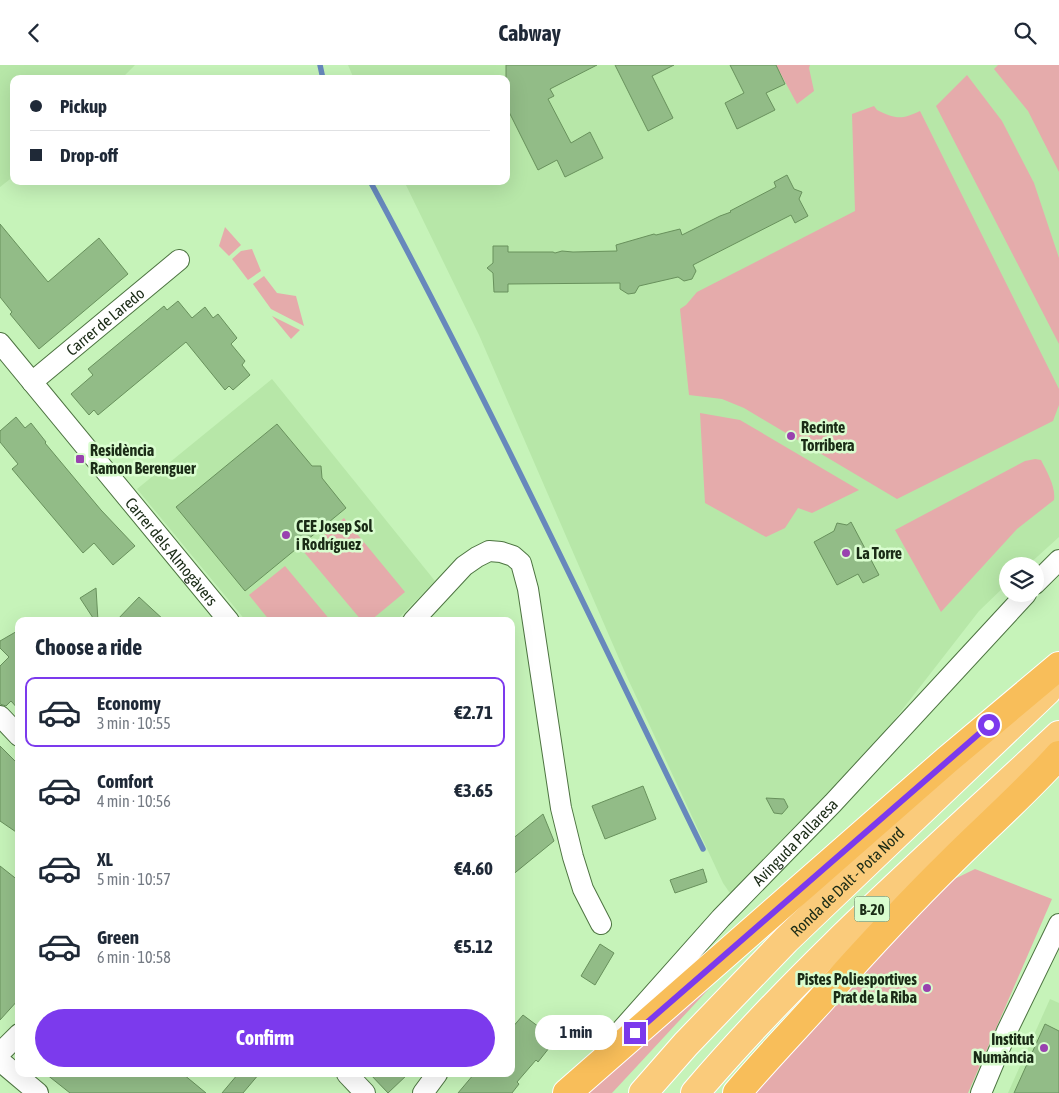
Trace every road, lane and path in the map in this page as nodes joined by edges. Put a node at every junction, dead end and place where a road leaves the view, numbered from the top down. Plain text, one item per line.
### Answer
1 (179, 260) dead end
2 (0, 343) edge
3 (32, 381) junction
4 (1059, 560) edge
5 (1044, 575) edge
6 (1019, 602) edge
7 (226, 617) edge
8 (417, 617) edge
9 (1059, 666) edge
10 (1059, 680) edge
11 (0, 716) edge
12 (15, 732) edge
13 (1059, 735) edge
14 (1059, 755) edge
15 (601, 924) dead end
16 (1059, 924) edge
17 (15, 1038) edge
18 (0, 1053) edge
19 (0, 1061) edge
20 (15, 1074) edge
21 (19, 1077) edge
22 (350, 1077) edge
23 (435, 1077) edge
24 (38, 1093) edge
25 (365, 1093) edge
26 (423, 1093) edge
27 (566, 1093) edge
28 (643, 1093) edge
29 (696, 1093) edge
30 (737, 1093) edge
31 (981, 1093) edge

1 - 3 street, Carrer de Laredo
2 - 3 street, Carrer dels Almogàvers
3 - 7 street, Carrer dels Almogàvers
4 - 5 street
6 - 27 street, Avinguda Pallaresa
8 - 15 street
9 - 27 highway
10 - 28 highway, Ronda de Dalt - Pota Nord / B-20
11 - 12 street
13 - 29 highway, B-20
14 - 30 highway
16 - 31 street
17 - 18 street
19 - 20 street
21 - 24 street
22 - 25 street
23 - 26 street

